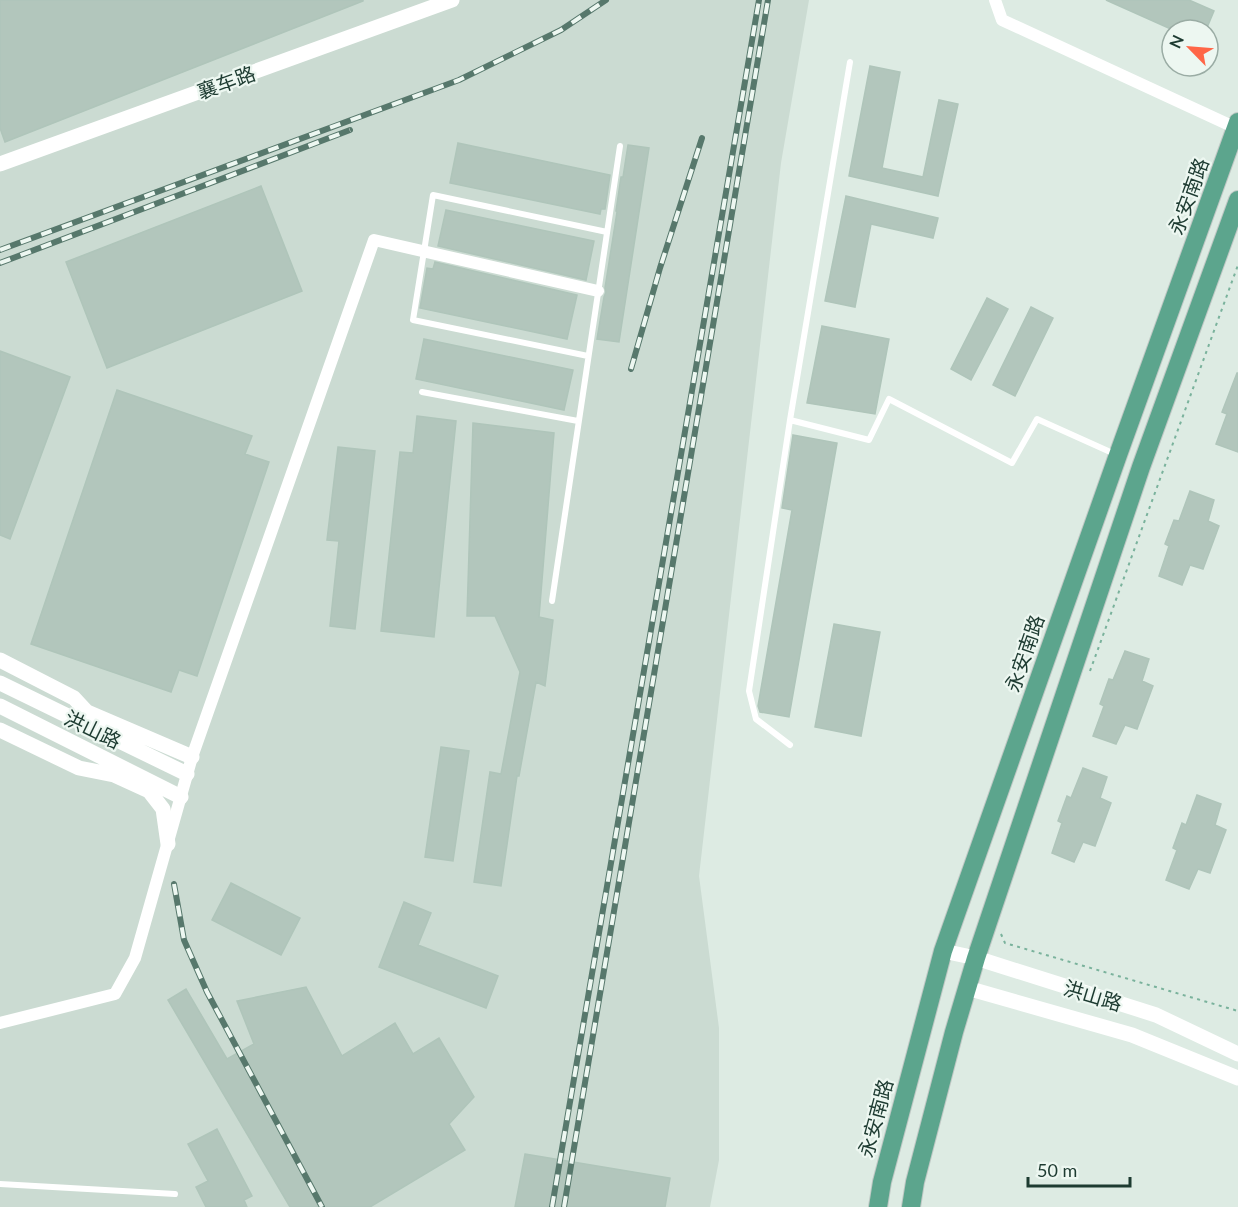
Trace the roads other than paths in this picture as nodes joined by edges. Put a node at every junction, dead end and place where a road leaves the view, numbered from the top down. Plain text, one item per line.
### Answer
1 (452, 0) edge
2 (994, 0) edge
3 (850, 62) dead end
4 (1236, 132) edge
5 (620, 146) dead end
6 (0, 164) edge
7 (1238, 200) edge
8 (607, 232) junction
9 (423, 251) junction
10 (598, 291) junction
11 (588, 356) junction
12 (422, 392) dead end
13 (790, 420) junction
14 (578, 422) junction
15 (1118, 455) junction
16 (552, 601) dead end
17 (0, 660) edge
18 (0, 684) edge
19 (0, 706) edge
20 (0, 730) edge
21 (790, 746) dead end
22 (192, 757) junction
23 (187, 774) junction
24 (181, 798) junction
25 (168, 844) junction
26 (943, 951) junction
27 (976, 958) junction
28 (967, 988) junction
29 (0, 1023) edge
30 (1238, 1054) edge
31 (1238, 1078) edge
32 (0, 1184) edge
33 (176, 1194) dead end
34 (878, 1207) edge
35 (911, 1207) edge

1 - 6 street, 襄车路
2 - 4 street
3 - 13 lane
4 - 15 main road, 永安南路
5 - 8 lane
7 - 27 main road
8 - 9 lane
8 - 10 lane
9 - 10 street
9 - 11 lane
9 - 22 street
10 - 11 lane
11 - 14 lane
12 - 14 lane
13 - 15 lane
13 - 21 lane
14 - 16 lane
15 - 26 main road, 永安南路
17 - 22 street
18 - 23 street, 洪山路
19 - 24 street, 洪山路
20 - 25 street
22 - 23 street
23 - 24 street
24 - 25 street
25 - 29 street
26 - 27 street, 洪山路
26 - 34 main road, 永安南路
27 - 28 main road
27 - 30 street, 洪山路
28 - 31 street, 洪山路
28 - 35 main road
32 - 33 lane

